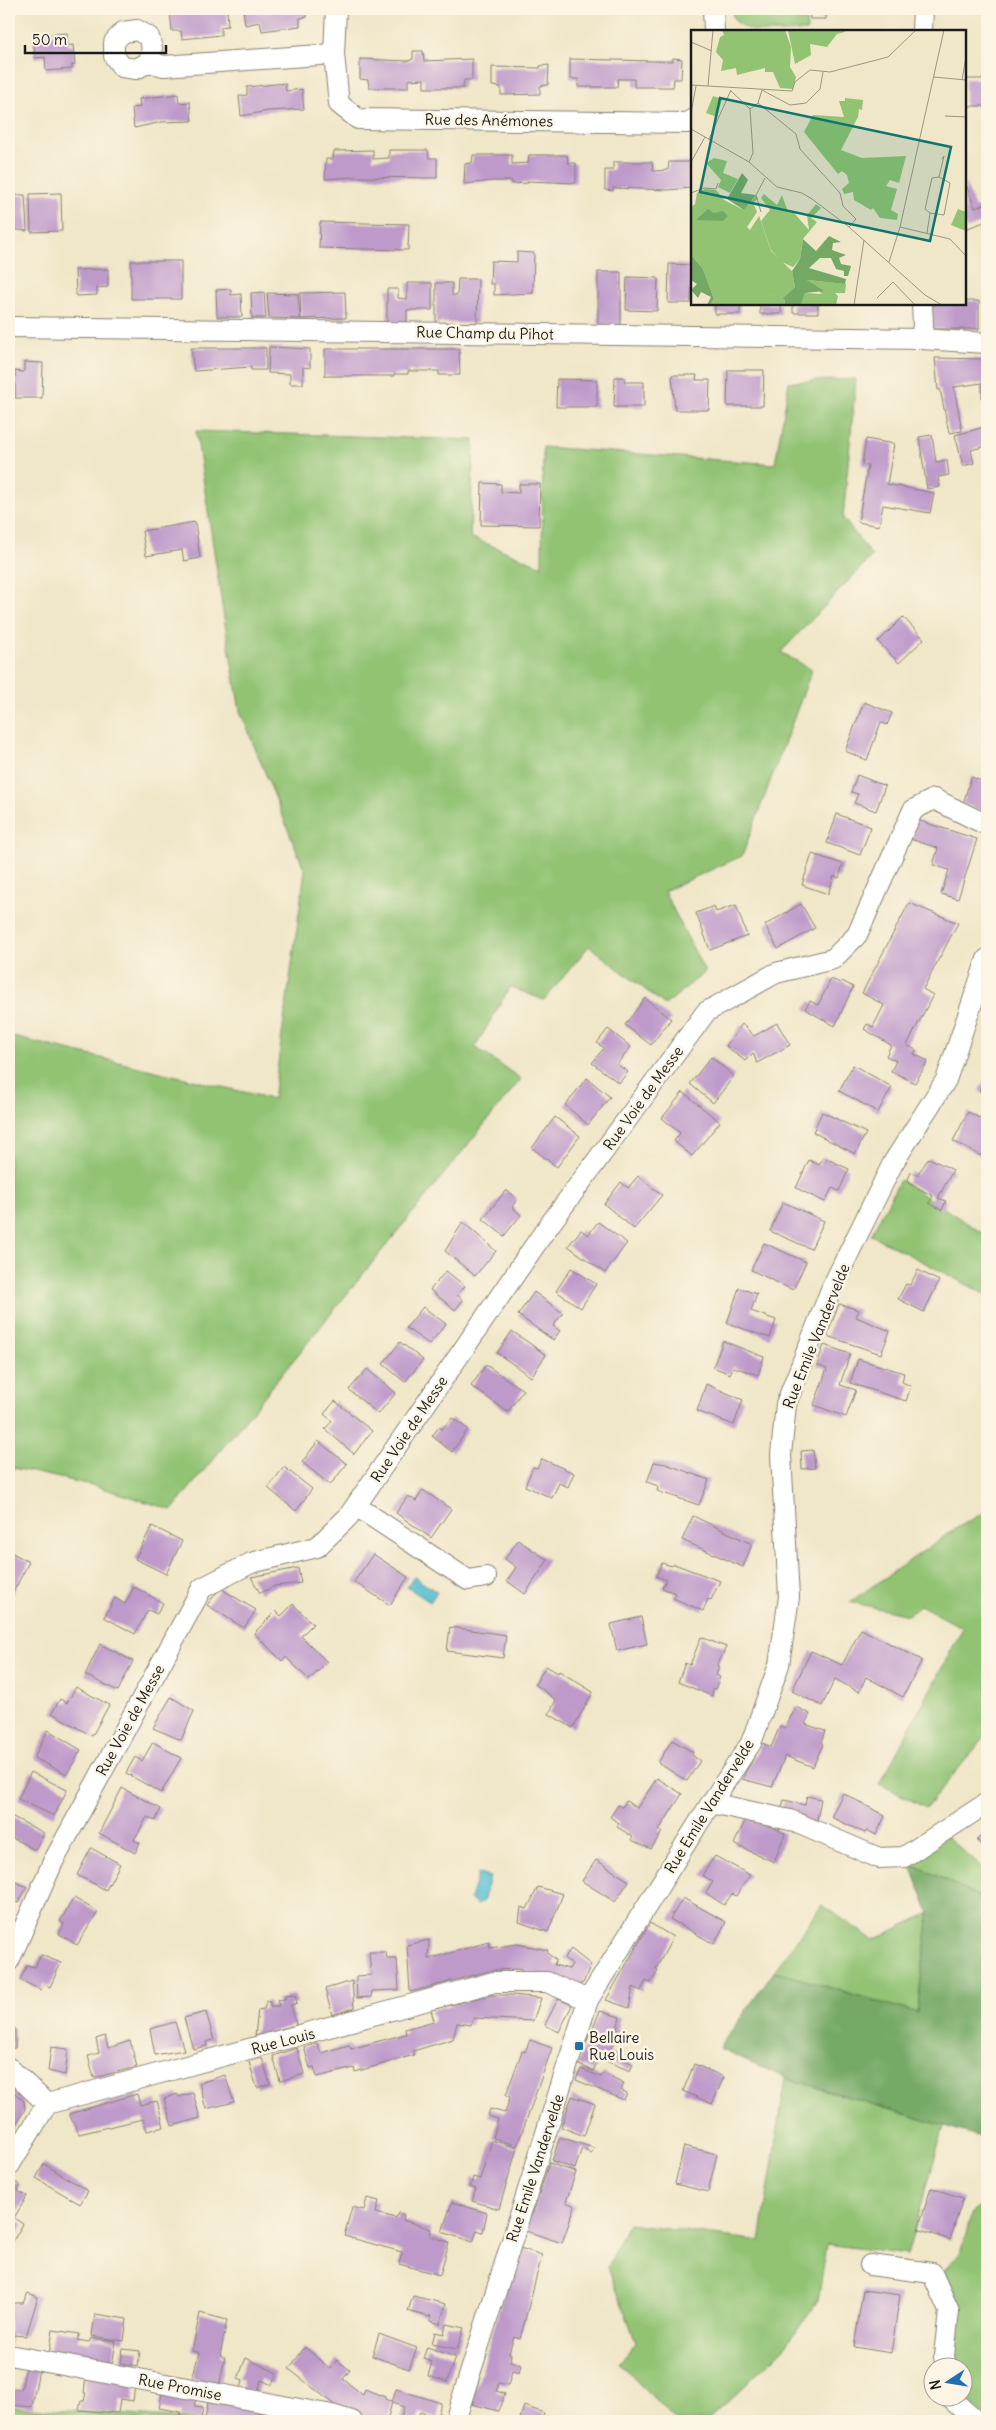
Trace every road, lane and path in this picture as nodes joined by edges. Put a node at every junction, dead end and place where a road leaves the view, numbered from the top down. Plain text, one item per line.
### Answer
1 (336, 9) edge
2 (713, 9) edge
3 (923, 9) edge
4 (714, 30) edge
5 (922, 30) edge
6 (334, 54) junction
7 (149, 62) dead end
8 (691, 121) edge
9 (922, 305) edge
10 (9, 327) edge
11 (921, 339) junction
12 (987, 343) edge
13 (987, 825) edge
14 (987, 959) edge
15 (356, 1506) junction
16 (486, 1576) dead end
17 (710, 1803) junction
18 (987, 1803) edge
19 (9, 1961) edge
20 (588, 2000) junction
21 (9, 2068) edge
22 (47, 2104) junction
23 (9, 2166) edge
24 (870, 2265) dead end
25 (9, 2355) edge
26 (944, 2358) edge
27 (961, 2408) edge
28 (352, 2421) edge
29 (455, 2421) edge
30 (976, 2421) edge

1 - 6 street, Rue des Anémones
2 - 4 street
3 - 5 street
6 - 7 street
6 - 8 street, Rue des Anémones
9 - 11 street
10 - 11 street, Rue Champ du Pihot
11 - 12 street, Rue Champ du Pihot
13 - 15 street, Rue Voie de Messe
14 - 17 street, Rue Emile Vandervelde
15 - 16 street
15 - 19 street, Rue Voie de Messe
17 - 18 street
17 - 20 street, Rue Emile Vandervelde
20 - 22 street, Rue Louis
20 - 29 street, Rue Emile Vandervelde
21 - 22 street
22 - 23 street
24 - 26 street
25 - 28 street, Rue Promise
27 - 30 street

